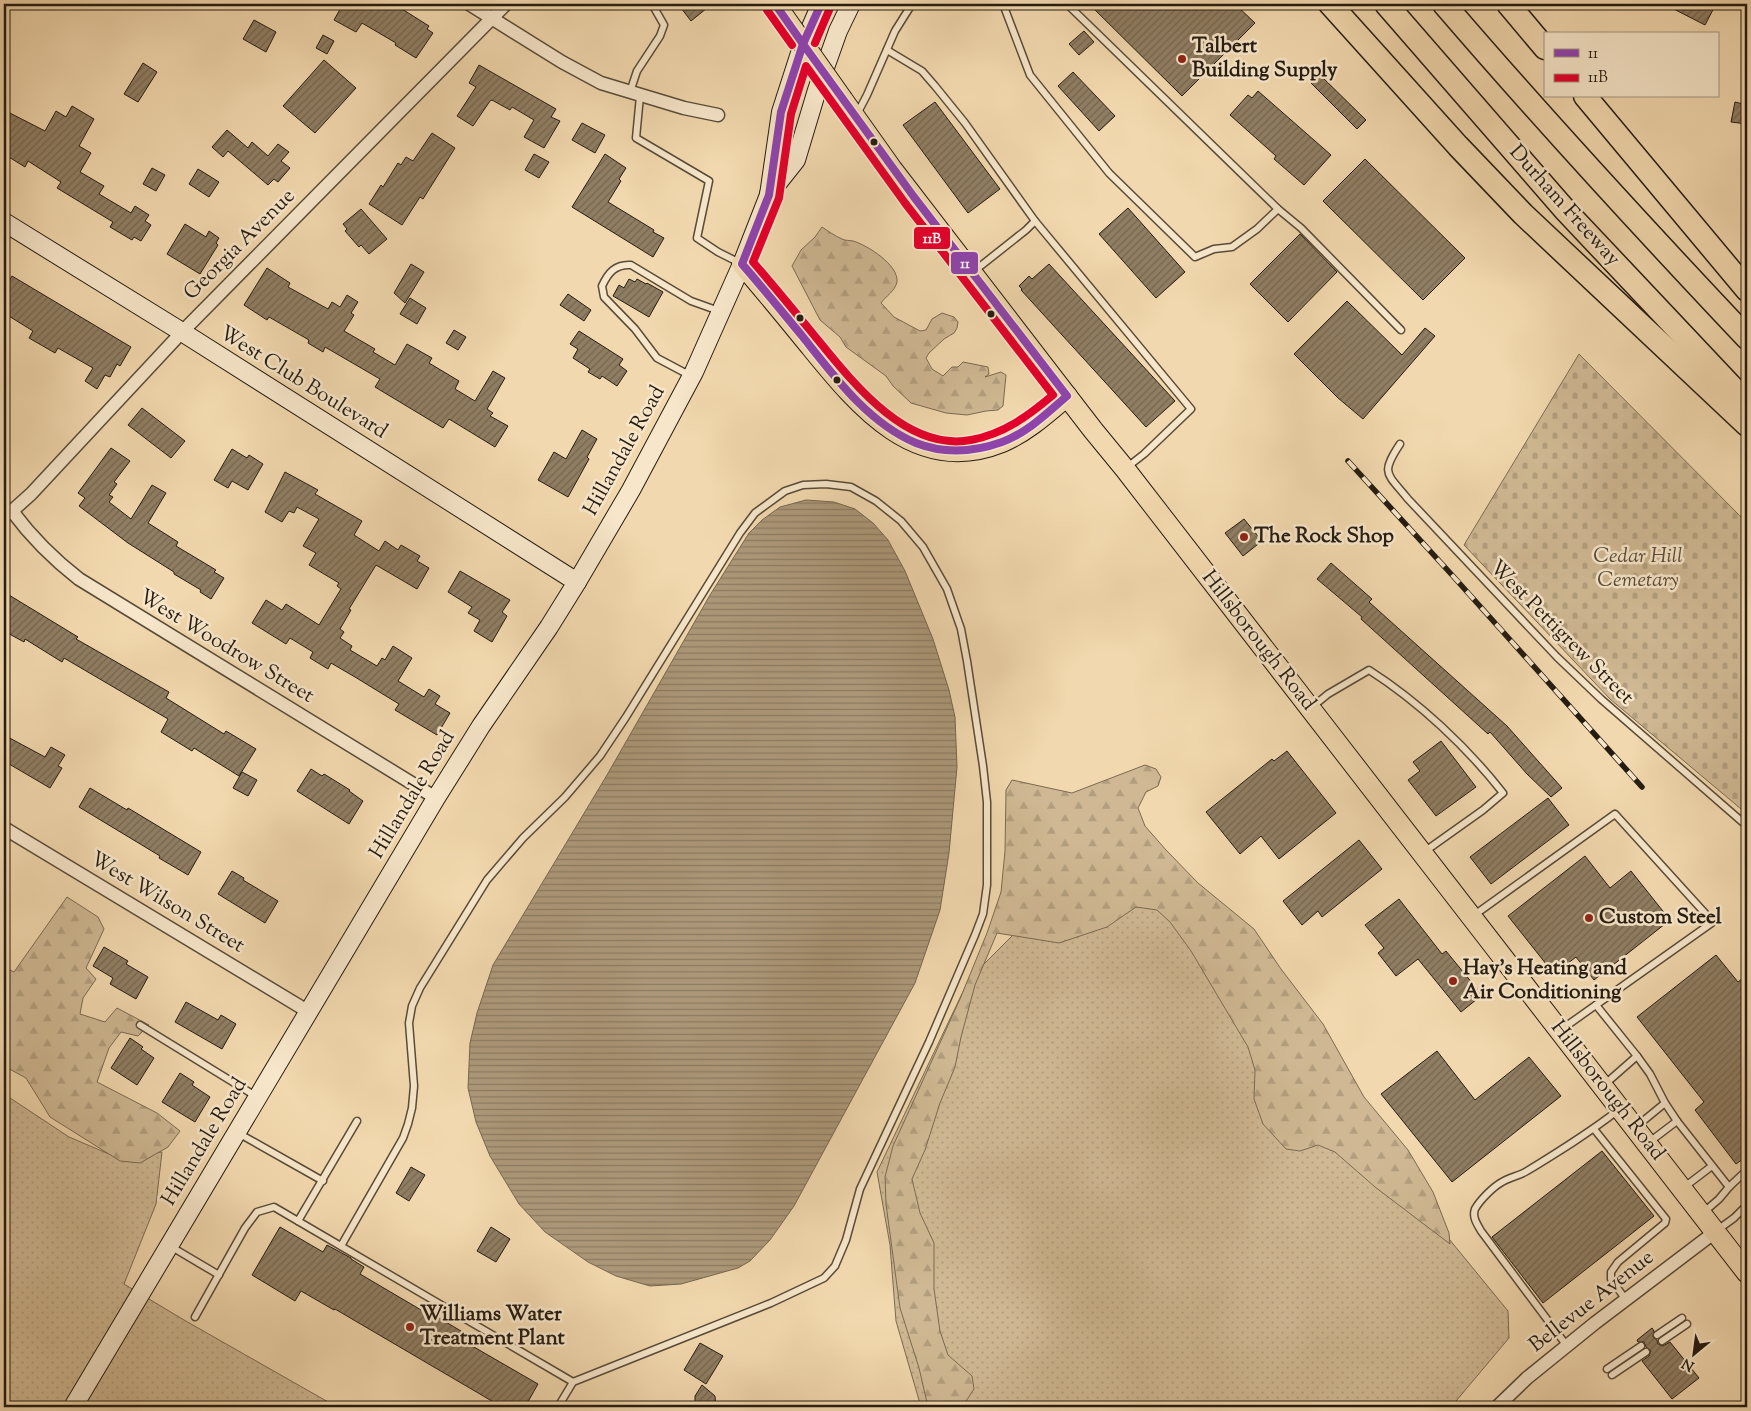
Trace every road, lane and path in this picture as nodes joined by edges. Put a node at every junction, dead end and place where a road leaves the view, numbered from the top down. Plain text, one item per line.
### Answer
1 (469, 4) edge
2 (506, 4) edge
3 (652, 4) edge
4 (821, 4) edge
5 (851, 4) edge
6 (912, 4) edge
7 (1003, 4) edge
8 (1067, 4) edge
9 (1330, 4) edge
10 (1386, 4) edge
11 (1444, 4) edge
12 (1508, 4) edge
13 (777, 5) edge
14 (492, 18) junction
15 (1544, 47) edge
16 (887, 50) junction
17 (635, 94) junction
18 (1587, 98) edge
19 (718, 115) dead end
20 (855, 118) junction
21 (769, 195) junction
22 (1278, 209) junction
23 (1035, 221) junction
24 (4, 222) edge
25 (742, 264) junction
26 (972, 273) junction
27 (1747, 290) edge
28 (721, 312) junction
29 (1401, 330) dead end
30 (182, 332) junction
31 (1747, 338) edge
32 (692, 376) junction
33 (1067, 396) junction
34 (1747, 403) edge
35 (1747, 424) edge
36 (1400, 444) dead end
37 (1125, 469) junction
38 (8, 513) edge
39 (577, 582) junction
40 (1310, 709) junction
41 (436, 798) junction
42 (1747, 826) edge
43 (4, 828) edge
44 (1423, 853) junction
45 (1472, 916) junction
46 (1596, 1005) junction
47 (309, 1012) junction
48 (140, 1025) dead end
49 (1560, 1031) junction
50 (1637, 1056) junction
51 (1603, 1086) junction
52 (258, 1097) junction
53 (1665, 1103) junction
54 (1620, 1109) junction
55 (357, 1121) dead end
56 (1677, 1121) junction
57 (1594, 1129) junction
58 (237, 1132) junction
59 (1641, 1136) junction
60 (1712, 1166) junction
61 (1747, 1170) edge
62 (323, 1181) junction
63 (1729, 1187) junction
64 (1682, 1188) junction
65 (1747, 1205) edge
66 (1702, 1214) junction
67 (298, 1221) junction
68 (1716, 1232) junction
69 (170, 1246) junction
70 (341, 1246) junction
71 (1747, 1272) edge
72 (218, 1275) junction
73 (1626, 1300) junction
74 (195, 1317) dead end
75 (1682, 1318) dead end
76 (1687, 1324) dead end
77 (1567, 1346) junction
78 (1641, 1346) dead end
79 (1646, 1352) dead end
80 (1607, 1368) dead end
81 (1612, 1374) dead end
82 (573, 1382) junction
83 (73, 1407) edge
84 (558, 1407) edge
85 (1497, 1407) edge

1 - 14 street
2 - 14 street, Georgia Avenue
3 - 17 lane
4 - 21 main road, Hillandale Road
5 - 21 main road, Hillandale Road
6 - 16 lane
7 - 22 lane
8 - 22 lane
9 - 35 highway
10 - 34 highway, Durham Freeway
11 - 31 highway, Durham Freeway
12 - 15 highway
13 - 20 main road, Hillsborough Road, bridge
14 - 17 street
14 - 30 street, Georgia Avenue
16 - 20 lane
16 - 23 lane
17 - 19 street
17 - 25 lane
18 - 27 highway
20 - 26 main road, Hillsborough Road
21 - 25 main road, Hillandale Road
22 - 29 lane
23 - 26 lane
23 - 37 lane
24 - 30 main road, West Club Boulevard
25 - 28 main road, Hillandale Road
25 - 33 main road
26 - 33 main road, Hillsborough Road
28 - 32 main road, Hillandale Road
28 - 32 lane
30 - 38 street, Georgia Avenue
30 - 39 main road, West Club Boulevard
32 - 39 main road, Hillandale Road
33 - 37 main road, Hillsborough Road
36 - 42 lane, West Pettigrew Street
37 - 40 main road, Hillsborough Road
38 - 41 street, West Woodrow Street
39 - 41 main road, Hillandale Road
40 - 44 main road, Hillsborough Road
40 - 44 lane
41 - 47 main road, Hillandale Road
43 - 47 street, West Wilson Street
44 - 45 main road, Hillsborough Road
45 - 46 lane
45 - 49 main road, Hillsborough Road
46 - 49 lane
46 - 50 lane
47 - 52 main road, Hillandale Road
48 - 52 lane
49 - 51 main road, Hillsborough Road
50 - 51 lane
50 - 53 lane
51 - 54 main road, Hillsborough Road
52 - 58 main road, Hillandale Road
53 - 56 lane
53 - 59 lane
54 - 57 lane
54 - 59 main road, Hillsborough Road
55 - 62 lane
56 - 59 lane
56 - 60 lane
57 - 73 lane
57 - 77 lane
58 - 62 lane
58 - 69 main road, Hillandale Road
59 - 64 main road, Hillsborough Road
60 - 63 lane
60 - 64 lane
61 - 63 lane
62 - 67 lane
63 - 66 lane
64 - 66 main road, Hillsborough Road
65 - 68 lane
66 - 68 main road, Hillsborough Road
67 - 70 lane
67 - 72 lane
68 - 71 main road, Hillsborough Road
68 - 73 street, Bellevue Avenue
69 - 72 lane
69 - 83 main road, Hillandale Road
70 - 82 lane
70 - 82 lane
72 - 74 lane
73 - 77 street, Bellevue Avenue
75 - 76 lane
77 - 85 street, Bellevue Avenue
78 - 80 lane
79 - 81 lane
82 - 84 lane

